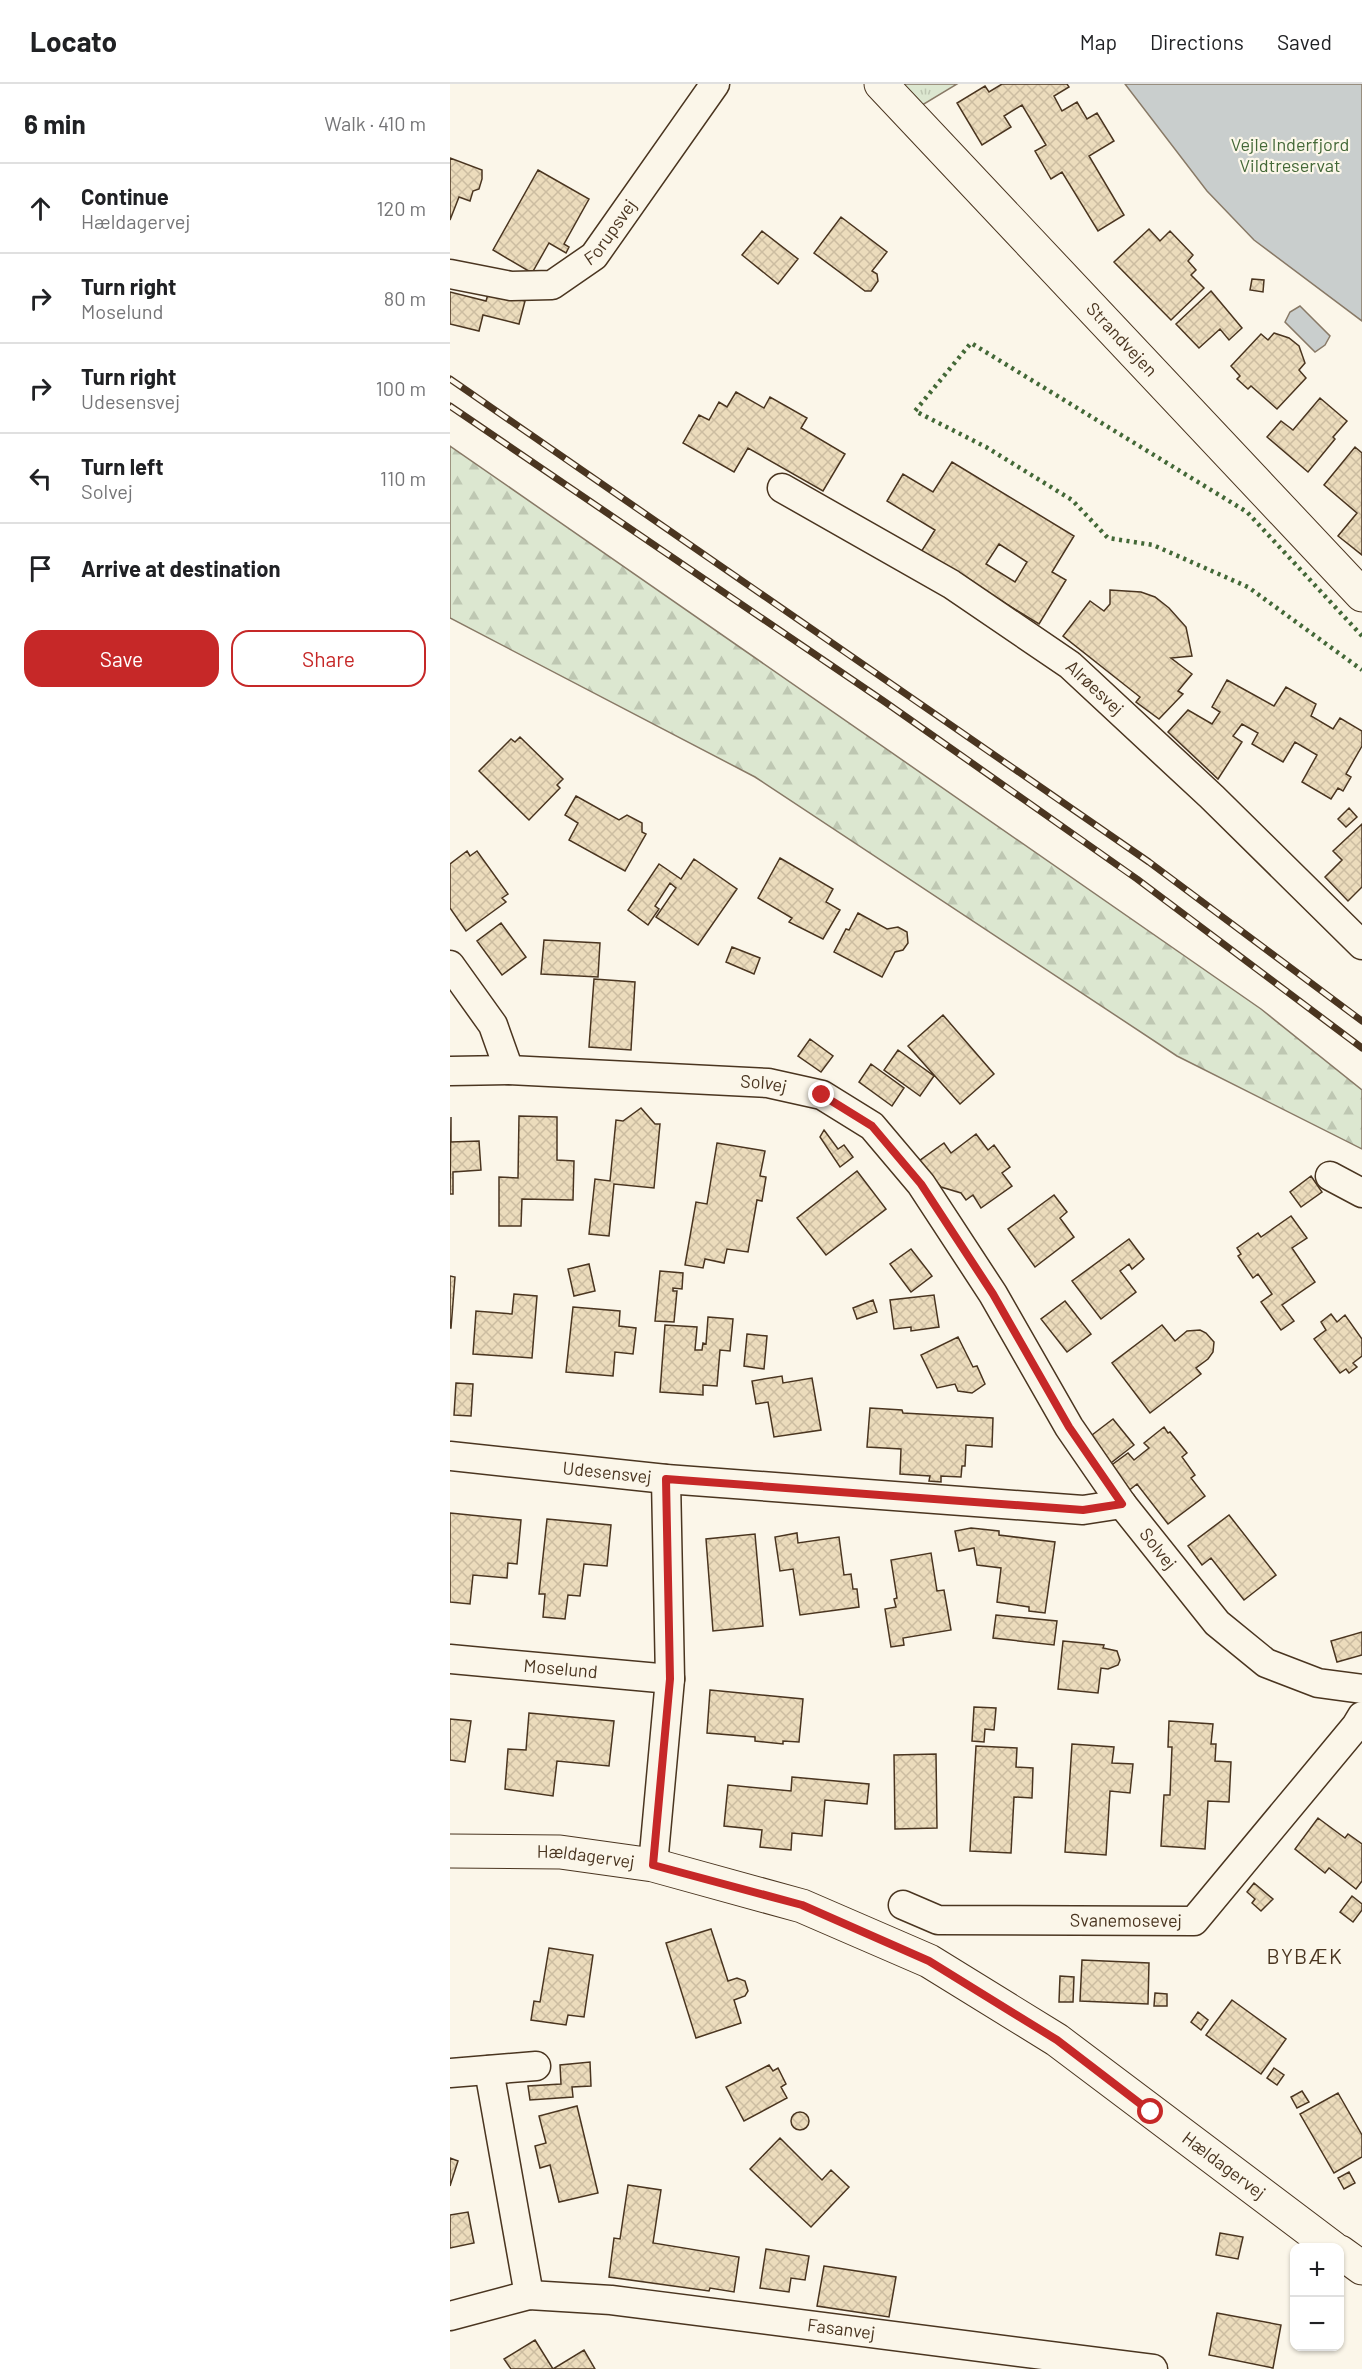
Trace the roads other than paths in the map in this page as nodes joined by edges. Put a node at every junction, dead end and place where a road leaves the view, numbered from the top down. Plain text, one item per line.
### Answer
1 (715, 84) edge
2 (881, 84) edge
3 (450, 274) edge
4 (782, 488) dead end
5 (1362, 595) edge
6 (1362, 945) edge
7 (450, 965) edge
8 (509, 1070) junction
9 (450, 1071) edge
10 (1330, 1176) dead end
11 (1362, 1192) edge
12 (450, 1456) edge
13 (666, 1479) junction
14 (1122, 1504) junction
15 (450, 1659) edge
16 (670, 1679) junction
17 (1362, 1689) edge
18 (1360, 1724) edge
19 (450, 1851) edge
20 (653, 1865) junction
21 (903, 1905) dead end
22 (536, 2066) dead end
23 (489, 2070) junction
24 (450, 2073) edge
25 (1328, 2243) edge
26 (1344, 2255) edge
27 (1362, 2268) edge
28 (529, 2295) junction
29 (450, 2316) edge
30 (1153, 2369) edge

1 - 3 street, Forupsvej
2 - 5 street, Strandvejen
4 - 6 street, Alrøesvej
7 - 8 street
8 - 9 street, Solvej
8 - 14 street, Solvej
10 - 11 street
12 - 13 street, Udesensvej
13 - 14 street, Udesensvej
13 - 16 street
14 - 17 street, Solvej
15 - 16 street, Moselund
16 - 20 street
18 - 21 street, Svanemosevej
19 - 20 street, Hældagervej
20 - 25 street, Hældagervej
22 - 23 street
23 - 24 street
23 - 28 street
26 - 27 street
28 - 29 street, Fasanvej
28 - 30 street, Fasanvej

